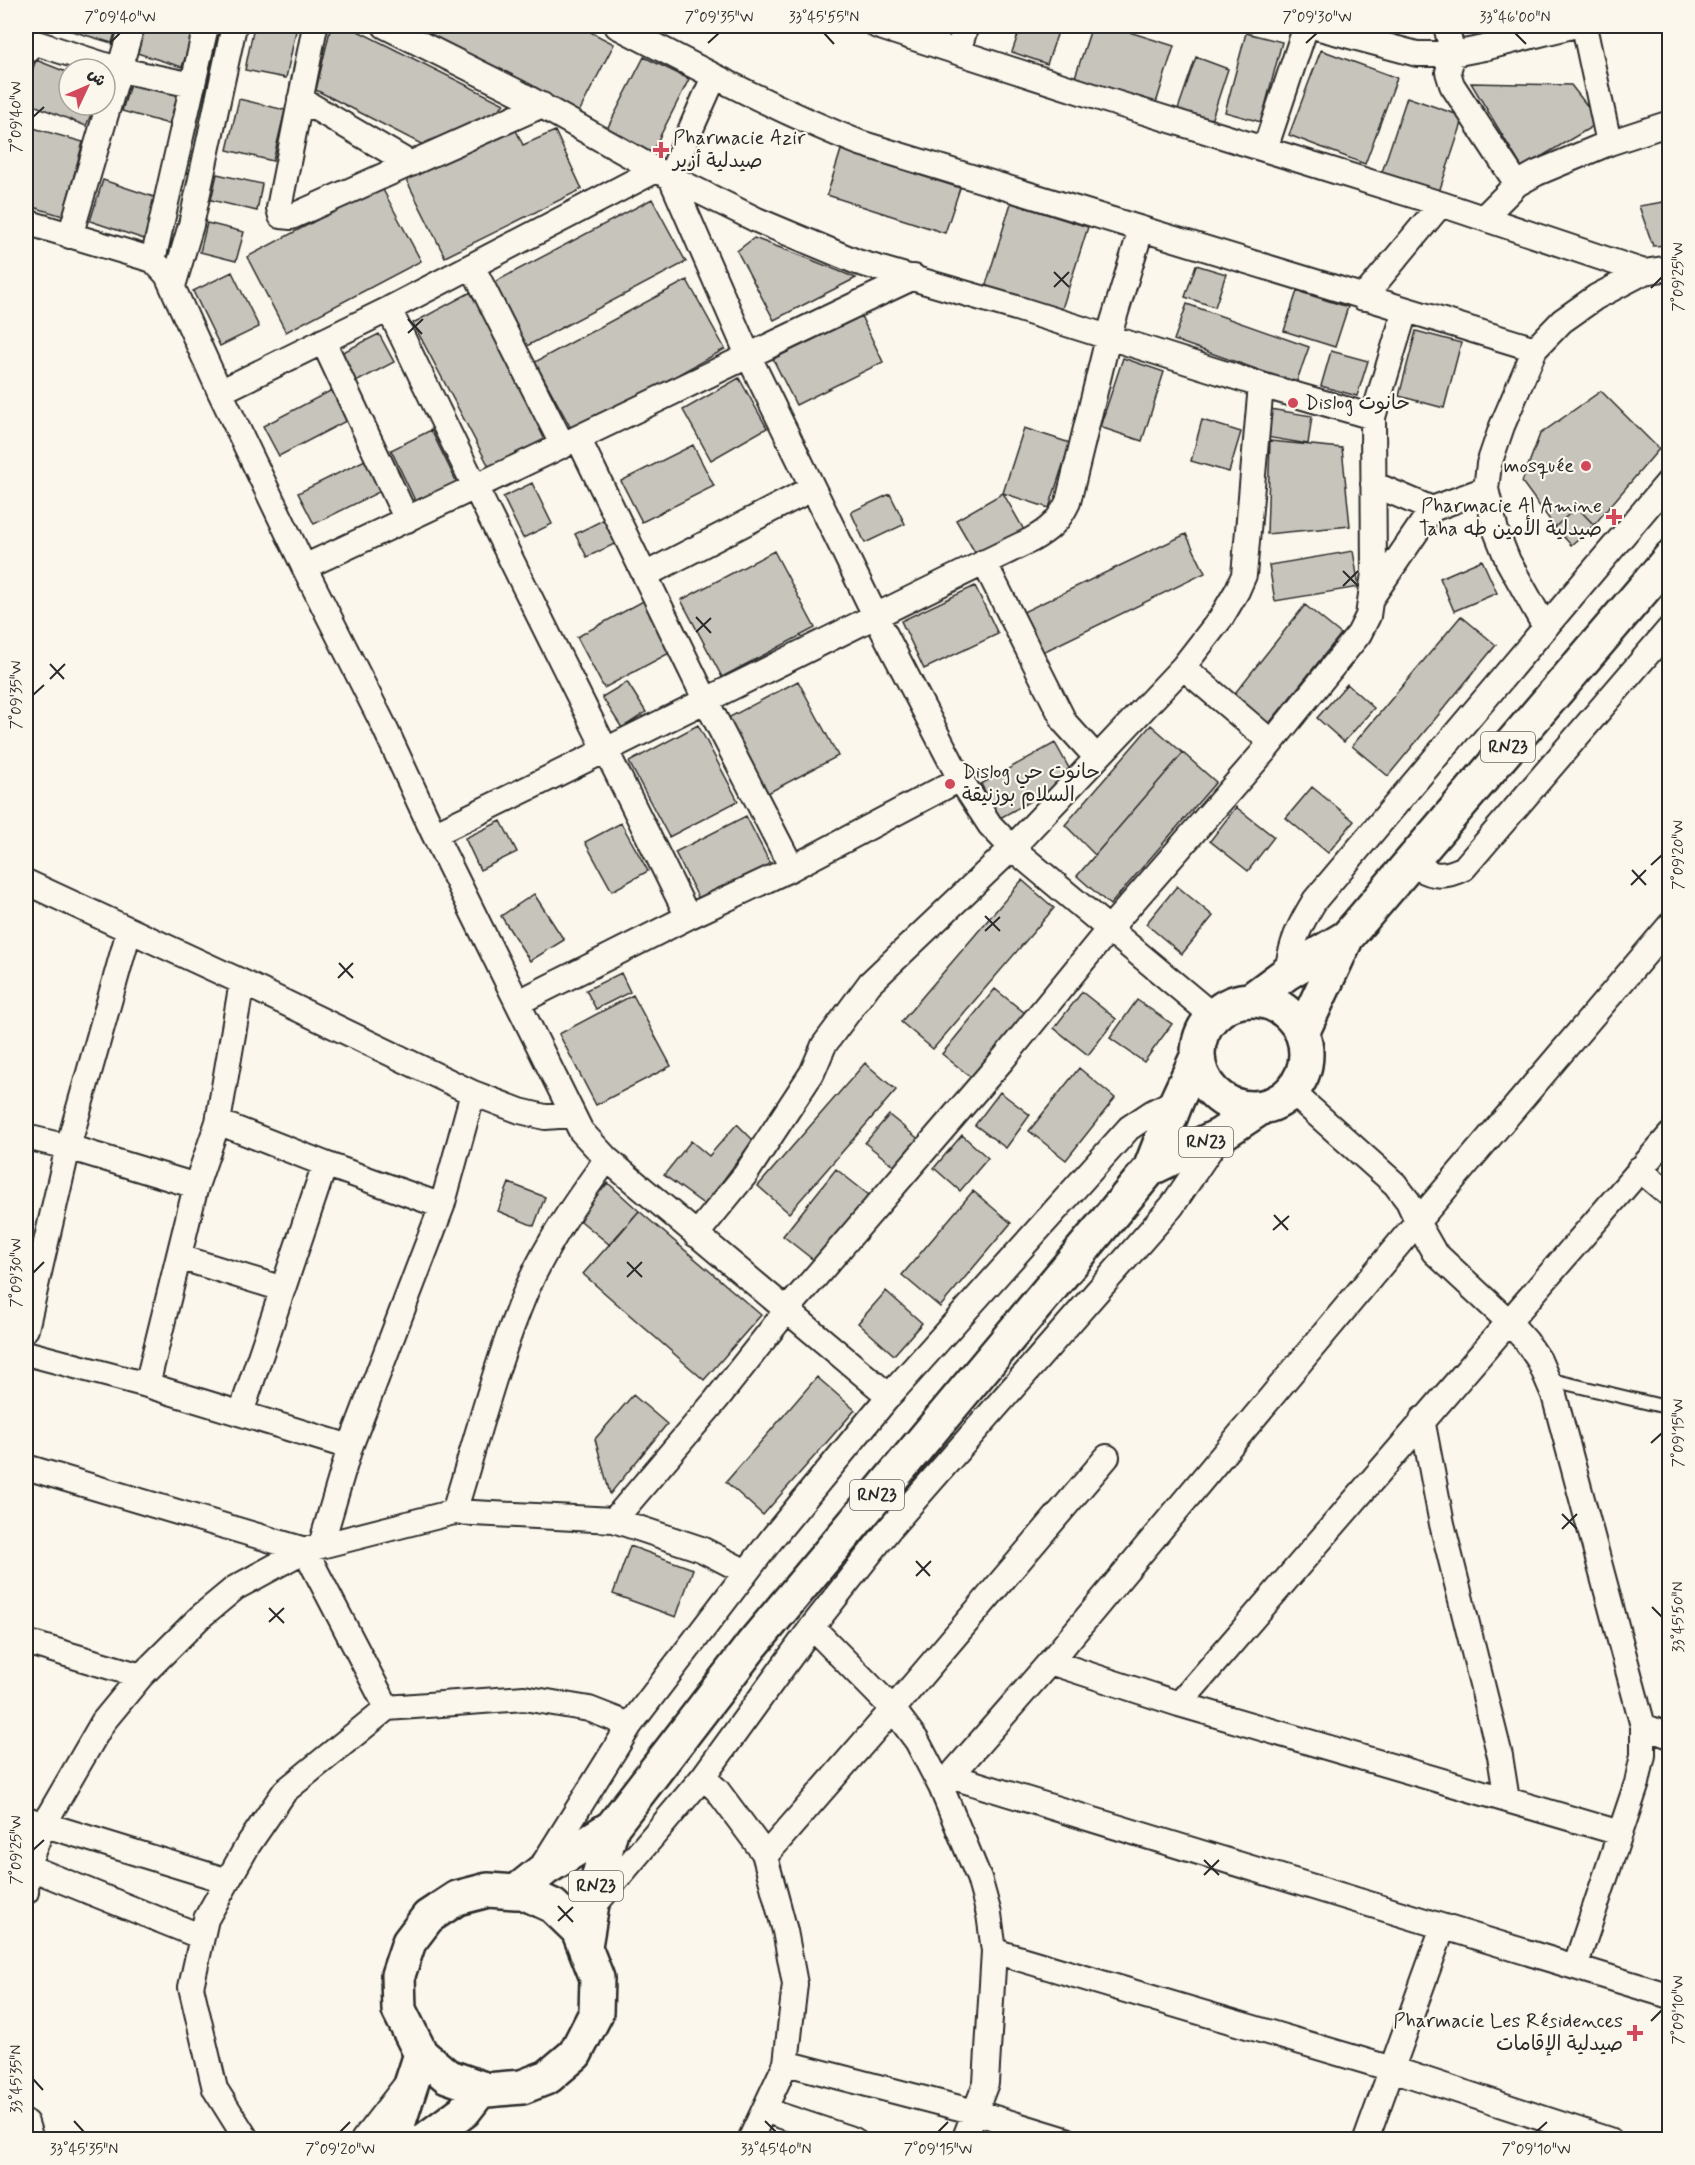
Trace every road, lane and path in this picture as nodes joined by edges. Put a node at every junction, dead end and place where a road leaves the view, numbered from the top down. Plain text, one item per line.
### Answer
1 (132, 26) edge
2 (206, 26) edge
3 (234, 26) edge
4 (315, 26) edge
5 (385, 26) edge
6 (617, 26) edge
7 (877, 26) edge
8 (966, 26) edge
9 (1306, 26) edge
10 (1312, 26) edge
11 (1446, 26) edge
12 (1572, 26) edge
13 (1584, 26) edge
14 (30, 39) edge
15 (958, 51) junction
16 (1453, 54) junction
17 (120, 70) junction
18 (714, 77) junction
19 (194, 85) junction
20 (300, 99) junction
21 (542, 105) junction
22 (1670, 123) edge
23 (1609, 143) junction
24 (1265, 149) junction
25 (411, 164) junction
26 (663, 173) junction
27 (1517, 184) junction
28 (1441, 204) junction
29 (1483, 218) junction
30 (26, 222) edge
31 (1141, 230) junction
32 (70, 236) junction
33 (153, 260) junction
34 (472, 266) junction
35 (1670, 268) edge
36 (1644, 272) junction
37 (914, 278) junction
38 (173, 286) junction
39 (1363, 298) junction
40 (389, 309) junction
41 (1405, 311) junction
42 (1108, 338) junction
43 (323, 341) junction
44 (1535, 349) junction
45 (748, 355) junction
46 (1261, 385) junction
47 (220, 392) junction
48 (1373, 417) junction
49 (570, 442) junction
50 (1670, 480) edge
51 (1373, 483) junction
52 (813, 488) junction
53 (474, 489) junction
54 (1486, 489) junction
55 (1432, 509) junction
56 (407, 520) junction
57 (1670, 558) edge
58 (984, 562) junction
59 (304, 567) junction
60 (645, 575) junction
61 (1372, 597) junction
62 (875, 615) junction
63 (1545, 627) junction
64 (1670, 628) edge
65 (1183, 667) junction
66 (706, 701) junction
67 (1271, 742) junction
68 (607, 751) junction
69 (1097, 758) junction
70 (960, 779) junction
71 (434, 834) junction
72 (1012, 848) junction
73 (1409, 863) junction
74 (792, 868) junction
75 (26, 882) edge
76 (688, 917) junction
77 (1109, 929) junction
78 (129, 931) junction
79 (1347, 937) junction
80 (1665, 939) edge
81 (1287, 973) junction
82 (242, 982) junction
83 (1252, 999) junction
84 (519, 1002) junction
85 (1213, 1016) junction
86 (1302, 1033) junction
87 (1197, 1057) junction
88 (1292, 1092) junction
89 (473, 1093) junction
90 (1177, 1100) junction
91 (1259, 1109) junction
92 (572, 1115) junction
93 (218, 1122) junction
94 (1220, 1135) junction
95 (1670, 1135) edge
96 (26, 1137) edge
97 (68, 1147) junction
98 (606, 1159) junction
99 (325, 1164) junction
100 (1150, 1169) junction
101 (1639, 1169) junction
102 (196, 1186) junction
103 (1670, 1196) edge
104 (442, 1206) junction
105 (1418, 1221) junction
106 (696, 1235) junction
107 (179, 1257) junction
108 (283, 1288) junction
109 (787, 1310) junction
110 (1508, 1321) junction
111 (26, 1329) edge
112 (26, 1353) edge
113 (1548, 1379) junction
114 (147, 1385) junction
115 (889, 1396) junction
116 (1670, 1408) edge
117 (241, 1413) junction
118 (1422, 1419) junction
119 (350, 1447) junction
120 (1107, 1457) dead end
121 (26, 1467) edge
122 (454, 1512) junction
123 (614, 1520) junction
124 (313, 1547) junction
125 (746, 1572) junction
126 (812, 1628) junction
127 (26, 1642) edge
128 (1050, 1662) junction
129 (141, 1676) junction
130 (1179, 1704) junction
131 (387, 1708) junction
132 (893, 1709) junction
133 (630, 1725) junction
134 (1643, 1726) junction
135 (1670, 1736) edge
136 (1500, 1756) junction
137 (703, 1777) junction
138 (946, 1781) junction
139 (1474, 1790) junction
140 (1507, 1800) junction
141 (35, 1821) edge
142 (612, 1827) junction
143 (1620, 1833) junction
144 (765, 1856) junction
145 (26, 1866) edge
146 (228, 1881) junction
147 (526, 1883) junction
148 (26, 1892) edge
149 (591, 1910) junction
150 (1443, 1927) junction
151 (202, 1937) junction
152 (585, 1946) junction
153 (994, 1951) junction
154 (1575, 1967) junction
155 (1670, 1996) edge
156 (786, 2063) junction
157 (416, 2067) junction
158 (1392, 2070) junction
159 (473, 2099) junction
160 (764, 2110) junction
161 (975, 2112) junction
162 (26, 2123) edge
163 (31, 2139) edge
164 (247, 2139) edge
165 (363, 2139) edge
166 (393, 2139) edge
167 (425, 2139) edge
168 (448, 2139) edge
169 (750, 2139) edge
170 (854, 2139) edge
171 (964, 2139) edge
172 (1066, 2139) edge
173 (1366, 2139) edge
174 (1609, 2139) edge

1 - 17 street
2 - 19 street
3 - 38 street
4 - 20 street
5 - 21 street
6 - 18 street
7 - 15 street
8 - 15 street
9 - 24 street
10 - 16 street
11 - 16 street
12 - 16 street
13 - 23 street
14 - 17 street
15 - 24 street
16 - 27 street
17 - 19 street
17 - 32 street
18 - 26 street
18 - 31 street
19 - 33 street
20 - 25 street
20 - 25 street
21 - 25 street
21 - 26 street
22 - 23 street
23 - 27 street
24 - 28 street
26 - 34 street
26 - 37 street
26 - 45 street
27 - 29 street
28 - 29 street
28 - 39 street
29 - 36 street
30 - 32 street
31 - 39 street
31 - 42 street
32 - 33 street
33 - 38 street
34 - 40 street
34 - 49 street
35 - 36 street
36 - 44 street
37 - 42 street
37 - 45 street
38 - 47 street
39 - 41 street
40 - 43 street
40 - 53 street
41 - 44 street
41 - 48 street
42 - 46 street
42 - 58 street
43 - 47 street
43 - 56 street
44 - 54 street
45 - 49 street
45 - 52 street
46 - 48 street
46 - 65 street
47 - 59 street
48 - 51 street
49 - 53 street
49 - 60 street
50 - 63 street
51 - 55 street
51 - 61 street
52 - 60 street
52 - 62 street
53 - 56 street
53 - 68 street
54 - 55 street
54 - 63 street
55 - 61 street
56 - 59 street
57 - 73 main road, RN23
58 - 62 street
58 - 69 street
59 - 71 street
60 - 66 street
61 - 67 street
62 - 66 street
62 - 70 street
63 - 81 street
64 - 73 street
65 - 67 street
65 - 69 street
66 - 68 street
66 - 74 street
67 - 77 street
68 - 71 street
68 - 76 street
69 - 72 street
70 - 72 street
70 - 74 street
71 - 84 street
72 - 77 street
72 - 106 street
73 - 79 main road, RN23
74 - 76 street
75 - 78 street
76 - 84 street
77 - 85 street
77 - 109 street
78 - 82 street
78 - 97 street
79 - 81 main road, RN23
79 - 86 main road, RN23
80 - 105 street
81 - 83 main road, RN23
82 - 89 street
82 - 93 street
83 - 85 main road, RN23
83 - 86 main road
84 - 92 street
85 - 87 main road, RN23
86 - 88 main road
87 - 90 main road, RN23
87 - 91 main road, RN23
88 - 91 main road, RN23
88 - 105 street
89 - 92 street
89 - 104 street
90 - 100 main road, RN23
90 - 115 street
91 - 94 main road, RN23
92 - 98 street
93 - 99 street
93 - 102 street
94 - 100 main road, RN23
94 - 126 street
95 - 101 street
96 - 97 street
97 - 102 street
97 - 111 street
98 - 106 street
98 - 122 street
99 - 104 street
99 - 108 street
100 - 142 main road, RN23
101 - 103 street
101 - 110 street
102 - 107 street
104 - 119 street
105 - 110 street
105 - 128 street
106 - 109 street
107 - 108 street
107 - 114 street
108 - 117 street
109 - 115 street
109 - 123 street
110 - 113 street
110 - 118 street
112 - 114 street
113 - 116 lane
113 - 134 street
114 - 117 street
115 - 125 street
117 - 119 street
118 - 130 street
118 - 136 street
119 - 124 street
120 - 132 street
121 - 124 street
122 - 123 street
122 - 124 street
123 - 125 street
124 - 129 street
124 - 131 street
125 - 133 street
126 - 132 street
126 - 137 street
127 - 129 street
128 - 130 street
128 - 138 street
129 - 141 street
130 - 139 street
131 - 133 street
131 - 146 street
132 - 138 street
132 - 144 street
133 - 147 street
134 - 135 street
134 - 143 street
136 - 139 street
136 - 140 street
137 - 144 street
137 - 149 street
138 - 150 street
138 - 153 street
139 - 140 street
140 - 143 street
141 - 145 street
141 - 146 street
142 - 147 main road, RN23
142 - 149 main road, RN23
143 - 154 street
144 - 156 street
145 - 148 street
145 - 151 street
146 - 151 street
147 - 152 main road, RN23
147 - 157 main road, RN23
149 - 152 main road, RN23
150 - 154 street
150 - 158 street
151 - 164 street
152 - 159 main road, RN23
153 - 158 street
153 - 161 street
154 - 155 street
156 - 160 street
156 - 161 street
157 - 159 main road, RN23
157 - 165 street
157 - 166 main road
158 - 173 street
158 - 174 street
159 - 167 main road
159 - 168 street
160 - 169 street
160 - 170 street
161 - 171 street
161 - 172 street
162 - 163 street

